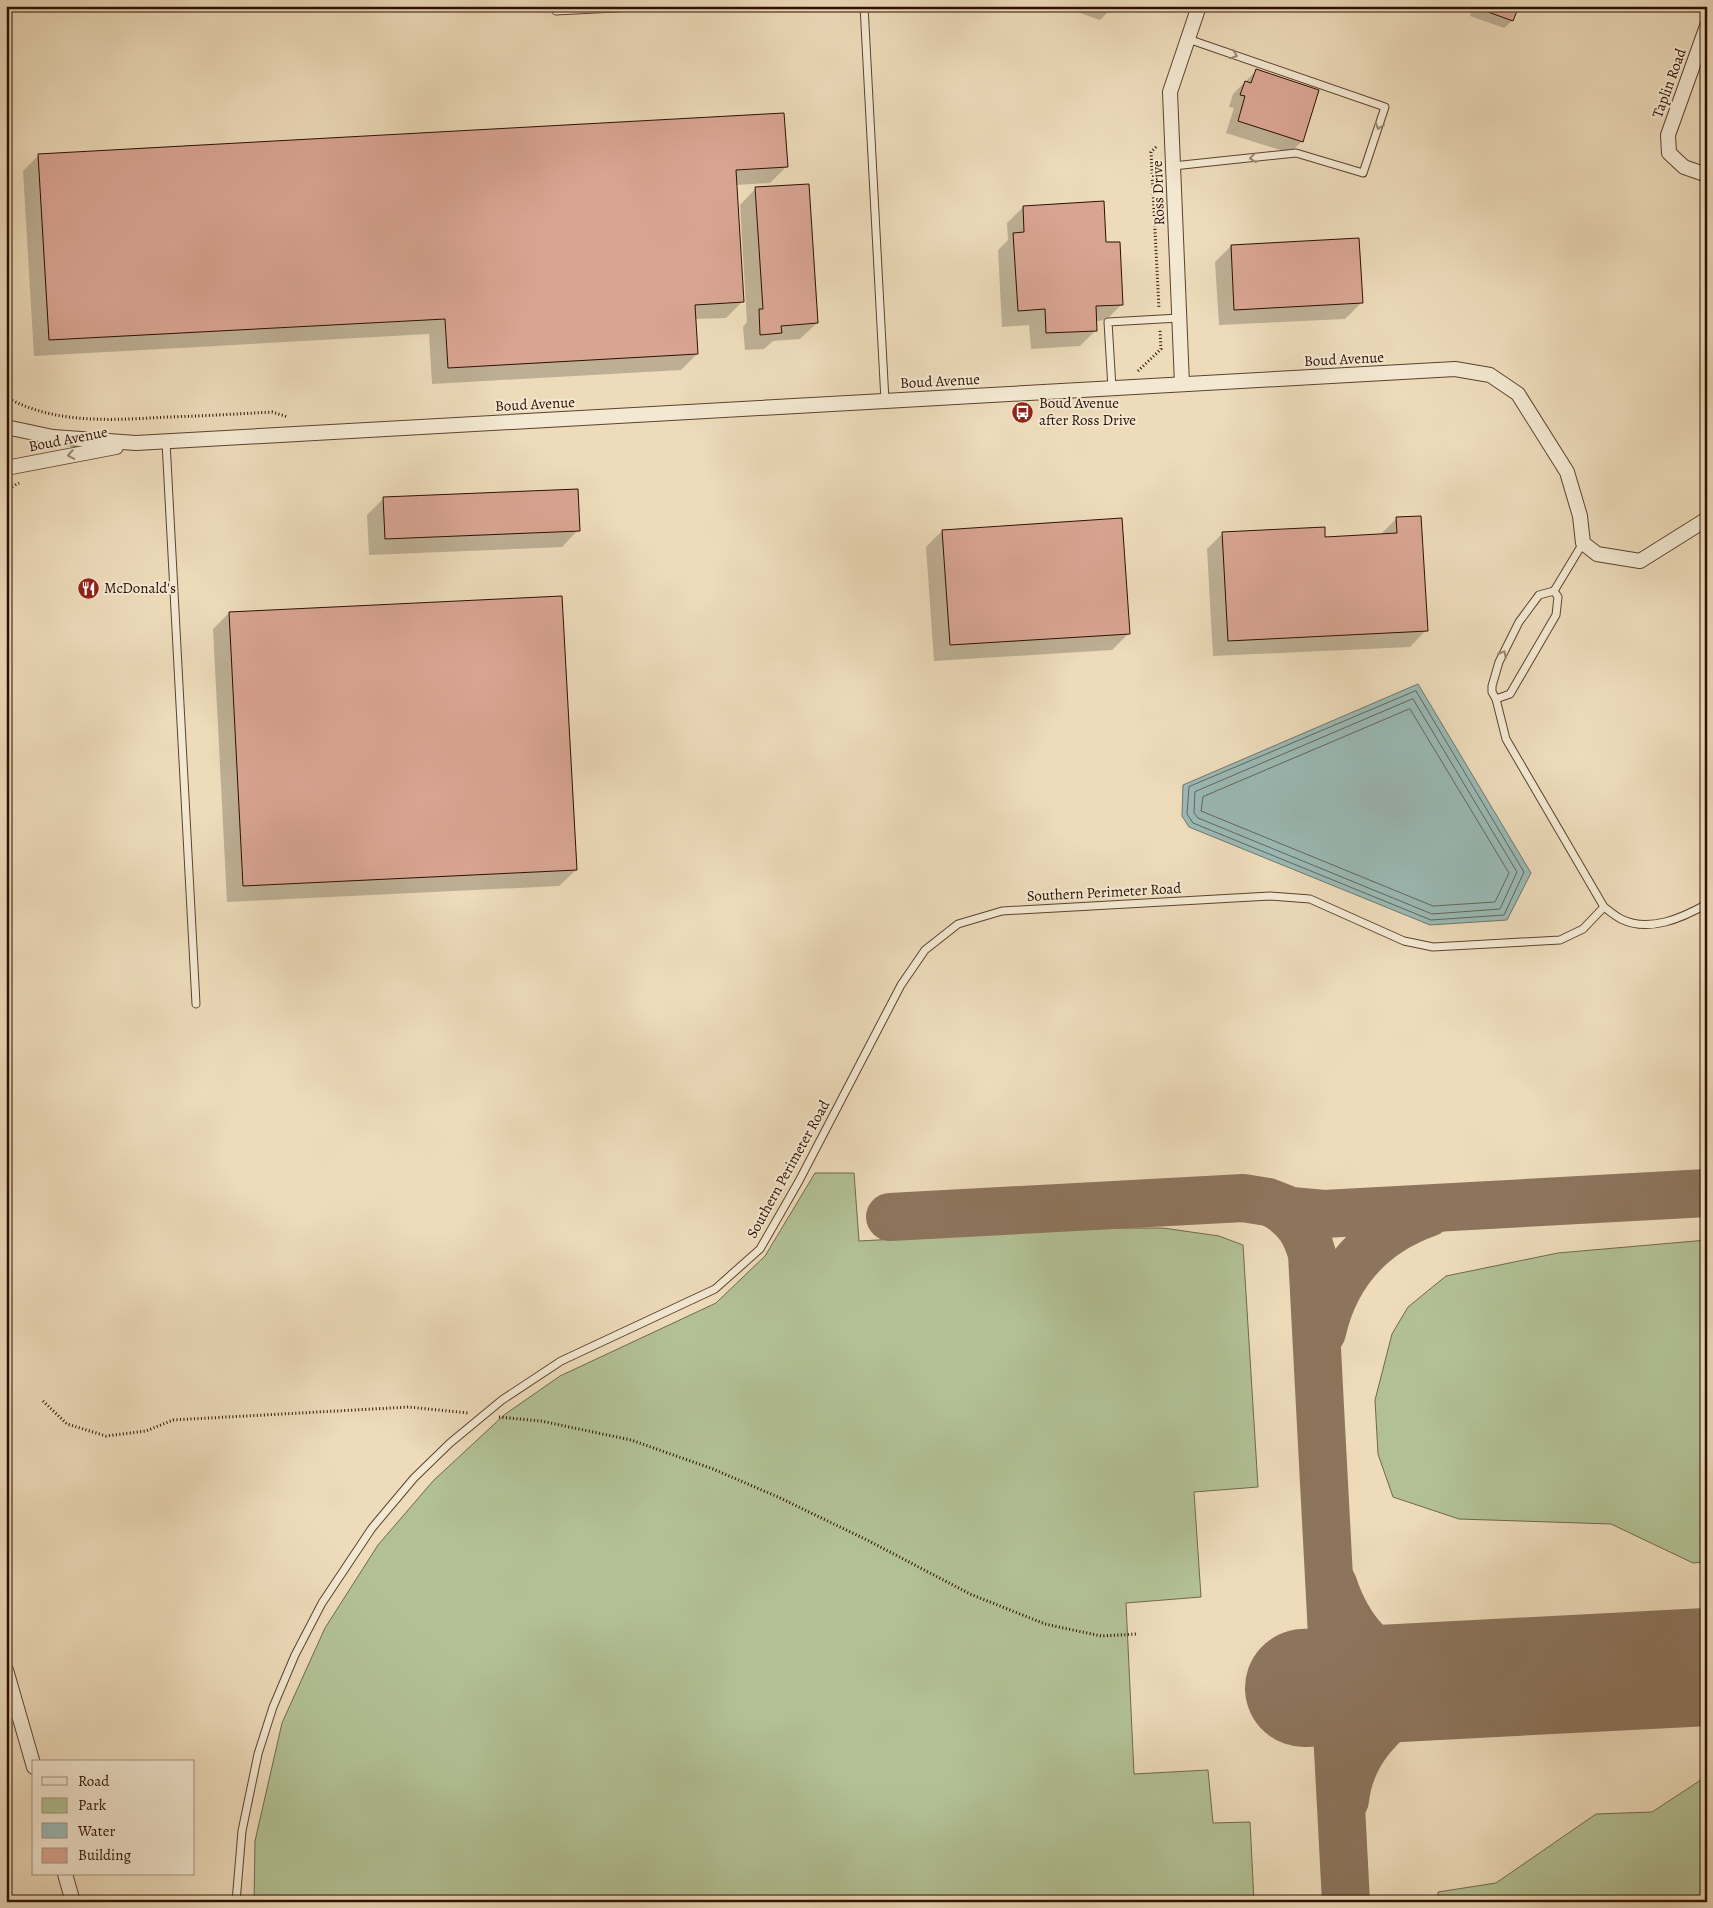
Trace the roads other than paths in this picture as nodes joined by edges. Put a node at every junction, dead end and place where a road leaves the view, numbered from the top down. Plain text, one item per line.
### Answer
1 (653, 6) edge
2 (864, 6) edge
3 (1199, 6) edge
4 (556, 11) dead end
5 (1706, 29) edge
6 (1188, 39) junction
7 (1173, 166) junction
8 (1707, 175) edge
9 (1179, 318) junction
10 (1182, 384) junction
11 (1112, 388) junction
12 (885, 401) junction
13 (6, 427) edge
14 (166, 442) junction
15 (136, 443) junction
16 (6, 468) edge
17 (1707, 519) edge
18 (1583, 543) junction
19 (1554, 591) junction
20 (1496, 699) junction
21 (1707, 904) edge
22 (1604, 907) junction
23 (196, 1004) dead end
24 (6, 1670) edge
25 (32, 1760) edge
26 (66, 1876) edge
27 (73, 1902) edge
28 (236, 1902) edge

1 - 4 lane
2 - 12 lane
3 - 6 street, Ross Drive
5 - 8 street, Taplin Road
6 - 7 street, Ross Drive
6 -> 7 lane
7 - 9 street, Ross Drive
9 - 10 street, Ross Drive
9 - 11 lane
10 - 11 street, Boud Avenue
10 - 18 street, Boud Avenue
11 - 12 street, Boud Avenue
12 - 14 street, Boud Avenue
13 - 15 street, Boud Avenue
14 - 15 street, Boud Avenue
14 - 23 lane
15 -> 16 street, Boud Avenue
17 - 18 street
18 - 19 lane
19 - 20 lane
20 -> 19 lane
20 - 22 lane
21 - 22 lane
22 - 28 lane, Southern Perimeter Road
24 - 25 street
26 - 27 street

